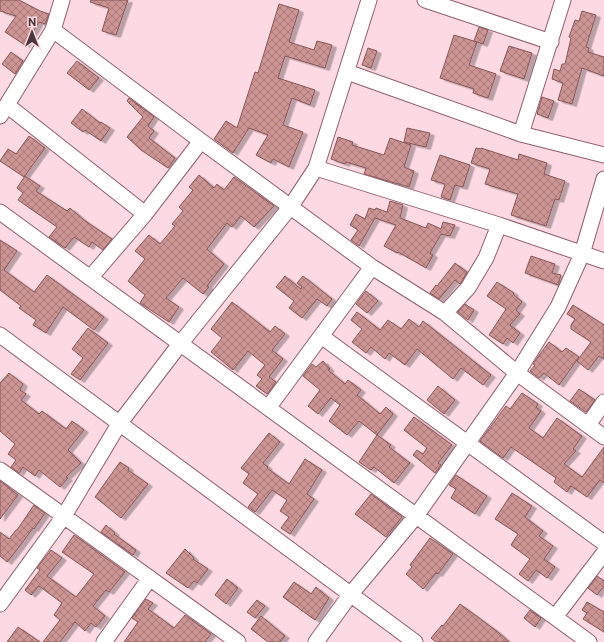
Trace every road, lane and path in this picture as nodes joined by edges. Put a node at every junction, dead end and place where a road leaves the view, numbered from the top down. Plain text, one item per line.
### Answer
1 (62, 0) edge
2 (369, 0) edge
3 (425, 0) edge
4 (563, 0) edge
5 (53, 30) junction
6 (550, 42) junction
7 (347, 72) junction
8 (4, 111) edge
9 (521, 134) junction
10 (201, 141) junction
11 (604, 155) edge
12 (316, 168) junction
13 (604, 179) edge
14 (290, 206) junction
15 (0, 212) edge
16 (145, 214) junction
17 (499, 225) junction
18 (582, 254) junction
19 (604, 261) edge
20 (372, 267) junction
21 (90, 278) junction
22 (445, 313) junction
23 (0, 335) edge
24 (321, 336) junction
25 (180, 344) junction
26 (517, 373) junction
27 (604, 402) edge
28 (268, 408) junction
29 (119, 424) junction
30 (588, 425) junction
31 (604, 437) edge
32 (468, 444) junction
33 (0, 470) edge
34 (64, 516) junction
35 (416, 516) junction
36 (604, 543) edge
37 (604, 553) edge
38 (150, 578) junction
39 (350, 595) junction
40 (0, 604) edge
41 (555, 617) junction
42 (104, 642) edge
43 (238, 642) edge
44 (316, 642) edge
45 (415, 642) edge
46 (589, 642) edge

1 - 5 street
2 - 7 street
3 - 6 street
4 - 6 street
5 - 8 street
5 - 10 street
6 - 9 street
7 - 9 street
7 - 12 street
8 - 16 street
9 - 11 street
10 - 14 street
10 - 16 street
12 - 14 street
12 - 17 street
13 - 18 street
14 - 20 street
14 - 25 street
15 - 21 street
16 - 21 street
17 - 18 street
17 - 22 street
18 - 19 street
18 - 26 street
20 - 22 street
20 - 24 street
21 - 25 street
22 - 26 street
23 - 29 street
24 - 28 street
24 - 32 street
25 - 28 street
25 - 29 street
26 - 30 street
26 - 32 street
27 - 30 street
28 - 35 street
29 - 34 street
29 - 39 street
30 - 31 street
32 - 35 street
32 - 36 street
33 - 34 street
34 - 38 street
34 - 40 street
35 - 39 street
35 - 41 street
37 - 41 street
38 - 42 street
38 - 43 street
39 - 44 street
39 - 45 street
41 - 46 street

